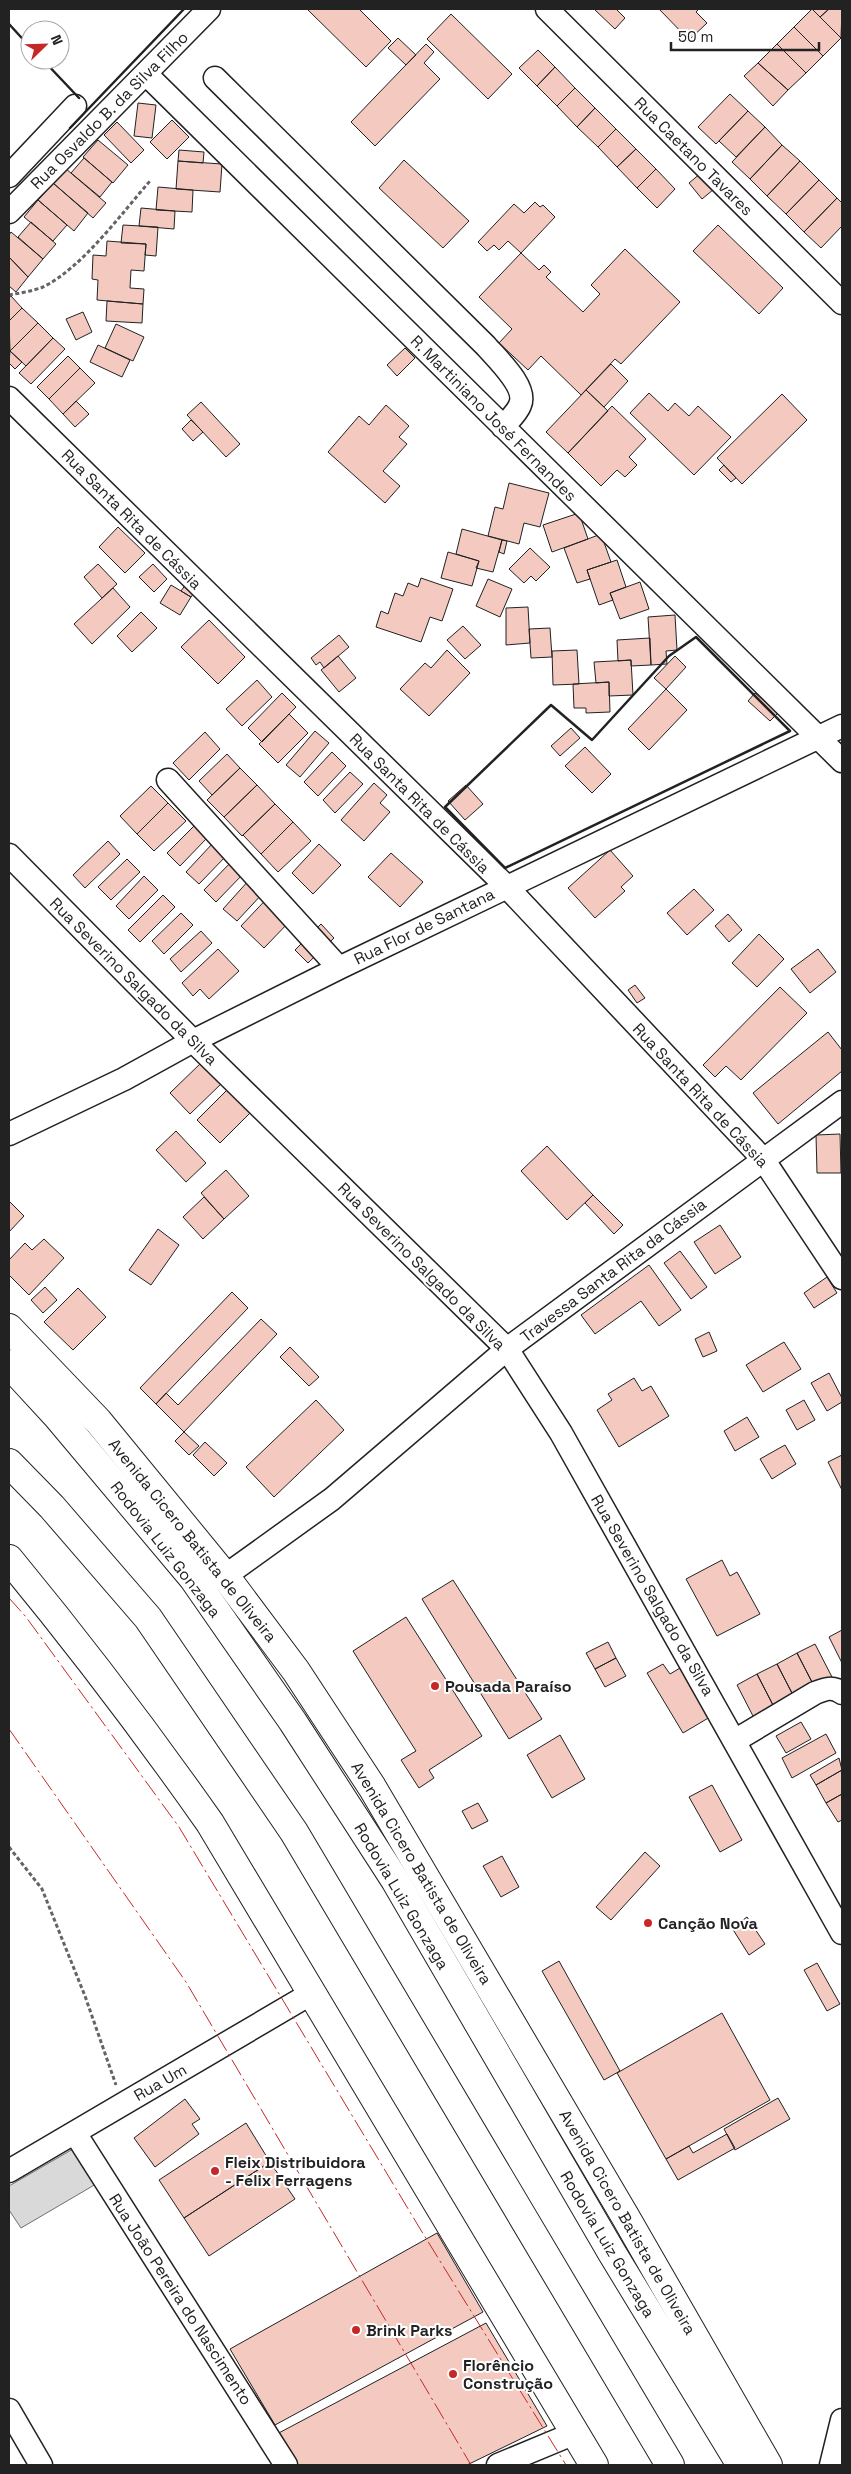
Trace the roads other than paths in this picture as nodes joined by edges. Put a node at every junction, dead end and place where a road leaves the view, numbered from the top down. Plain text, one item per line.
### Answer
1 (209, 9) edge
2 (547, 9) edge
3 (146, 74) junction
4 (215, 78) dead end
5 (75, 106) dead end
6 (9, 176) edge
7 (9, 212) edge
8 (842, 303) edge
9 (9, 398) edge
10 (503, 427) junction
11 (842, 726) edge
12 (818, 736) junction
13 (842, 761) edge
14 (168, 780) dead end
15 (9, 855) edge
16 (506, 886) junction
17 (339, 968) junction
18 (193, 1041) junction
19 (842, 1102) edge
20 (9, 1134) edge
21 (763, 1159) junction
22 (842, 1278) edge
23 (9, 1328) edge
24 (507, 1349) junction
25 (9, 1364) edge
26 (9, 1463) edge
27 (9, 1559) edge
28 (225, 1576) junction
29 (842, 1693) edge
30 (736, 1740) junction
31 (842, 1933) edge
32 (312, 1993) junction
33 (75, 2133) junction
34 (9, 2171) edge
35 (9, 2410) edge
36 (842, 2420) edge
37 (575, 2433) junction
38 (41, 2465) edge
39 (286, 2465) edge
40 (498, 2465) edge
41 (594, 2465) edge
42 (670, 2465) edge
43 (741, 2465) edge
44 (768, 2465) edge
45 (831, 2465) edge

1 - 3 street, Rua Osvaldo B. da Silva Filho
2 - 8 street, Rua Caetano Tavares
3 - 7 street, Rua Osvaldo B. da Silva Filho
3 - 10 street, R. Martiniano José Fernandes
4 - 10 street
5 - 6 street
9 - 16 street, Rua Santa Rita de Cássia
10 - 12 street, R. Martiniano José Fernandes
11 - 12 street, Rua Flor de Santana
12 - 13 street, R. Martiniano José Fernandes
12 - 16 street, Rua Flor de Santana
14 - 17 street
15 - 18 street, Rua Severino Salgado da Silva
16 - 17 street, Rua Flor de Santana
16 - 21 street, Rua Santa Rita de Cássia
17 - 18 street, Rua Flor de Santana
18 - 20 street, Rua Flor de Santana
18 - 24 street, Rua Severino Salgado da Silva
19 - 21 street, Travessa Santa Rita da Cássia
21 - 22 street, Rua Santa Rita de Cássia
21 - 24 street, Travessa Santa Rita da Cássia
23 - 28 main road, Avenida Cicero Batista de Oliveira
24 - 28 street, Travessa Santa Rita da Cássia
24 - 30 street, Rua Severino Salgado da Silva
25 - 43 main road, Rodovia Luiz Gonzaga
26 - 42 main road
27 - 32 main road
28 - 44 main road, Avenida Cicero Batista de Oliveira
29 - 30 street
30 - 31 street, Rua Severino Salgado da Silva
32 - 33 street, Rua Um
32 - 37 main road
33 - 34 street, Rua Um
33 - 39 street, Rua João Pereira do Nascimento
35 - 38 street
36 - 45 street
37 - 40 street
37 - 41 main road

